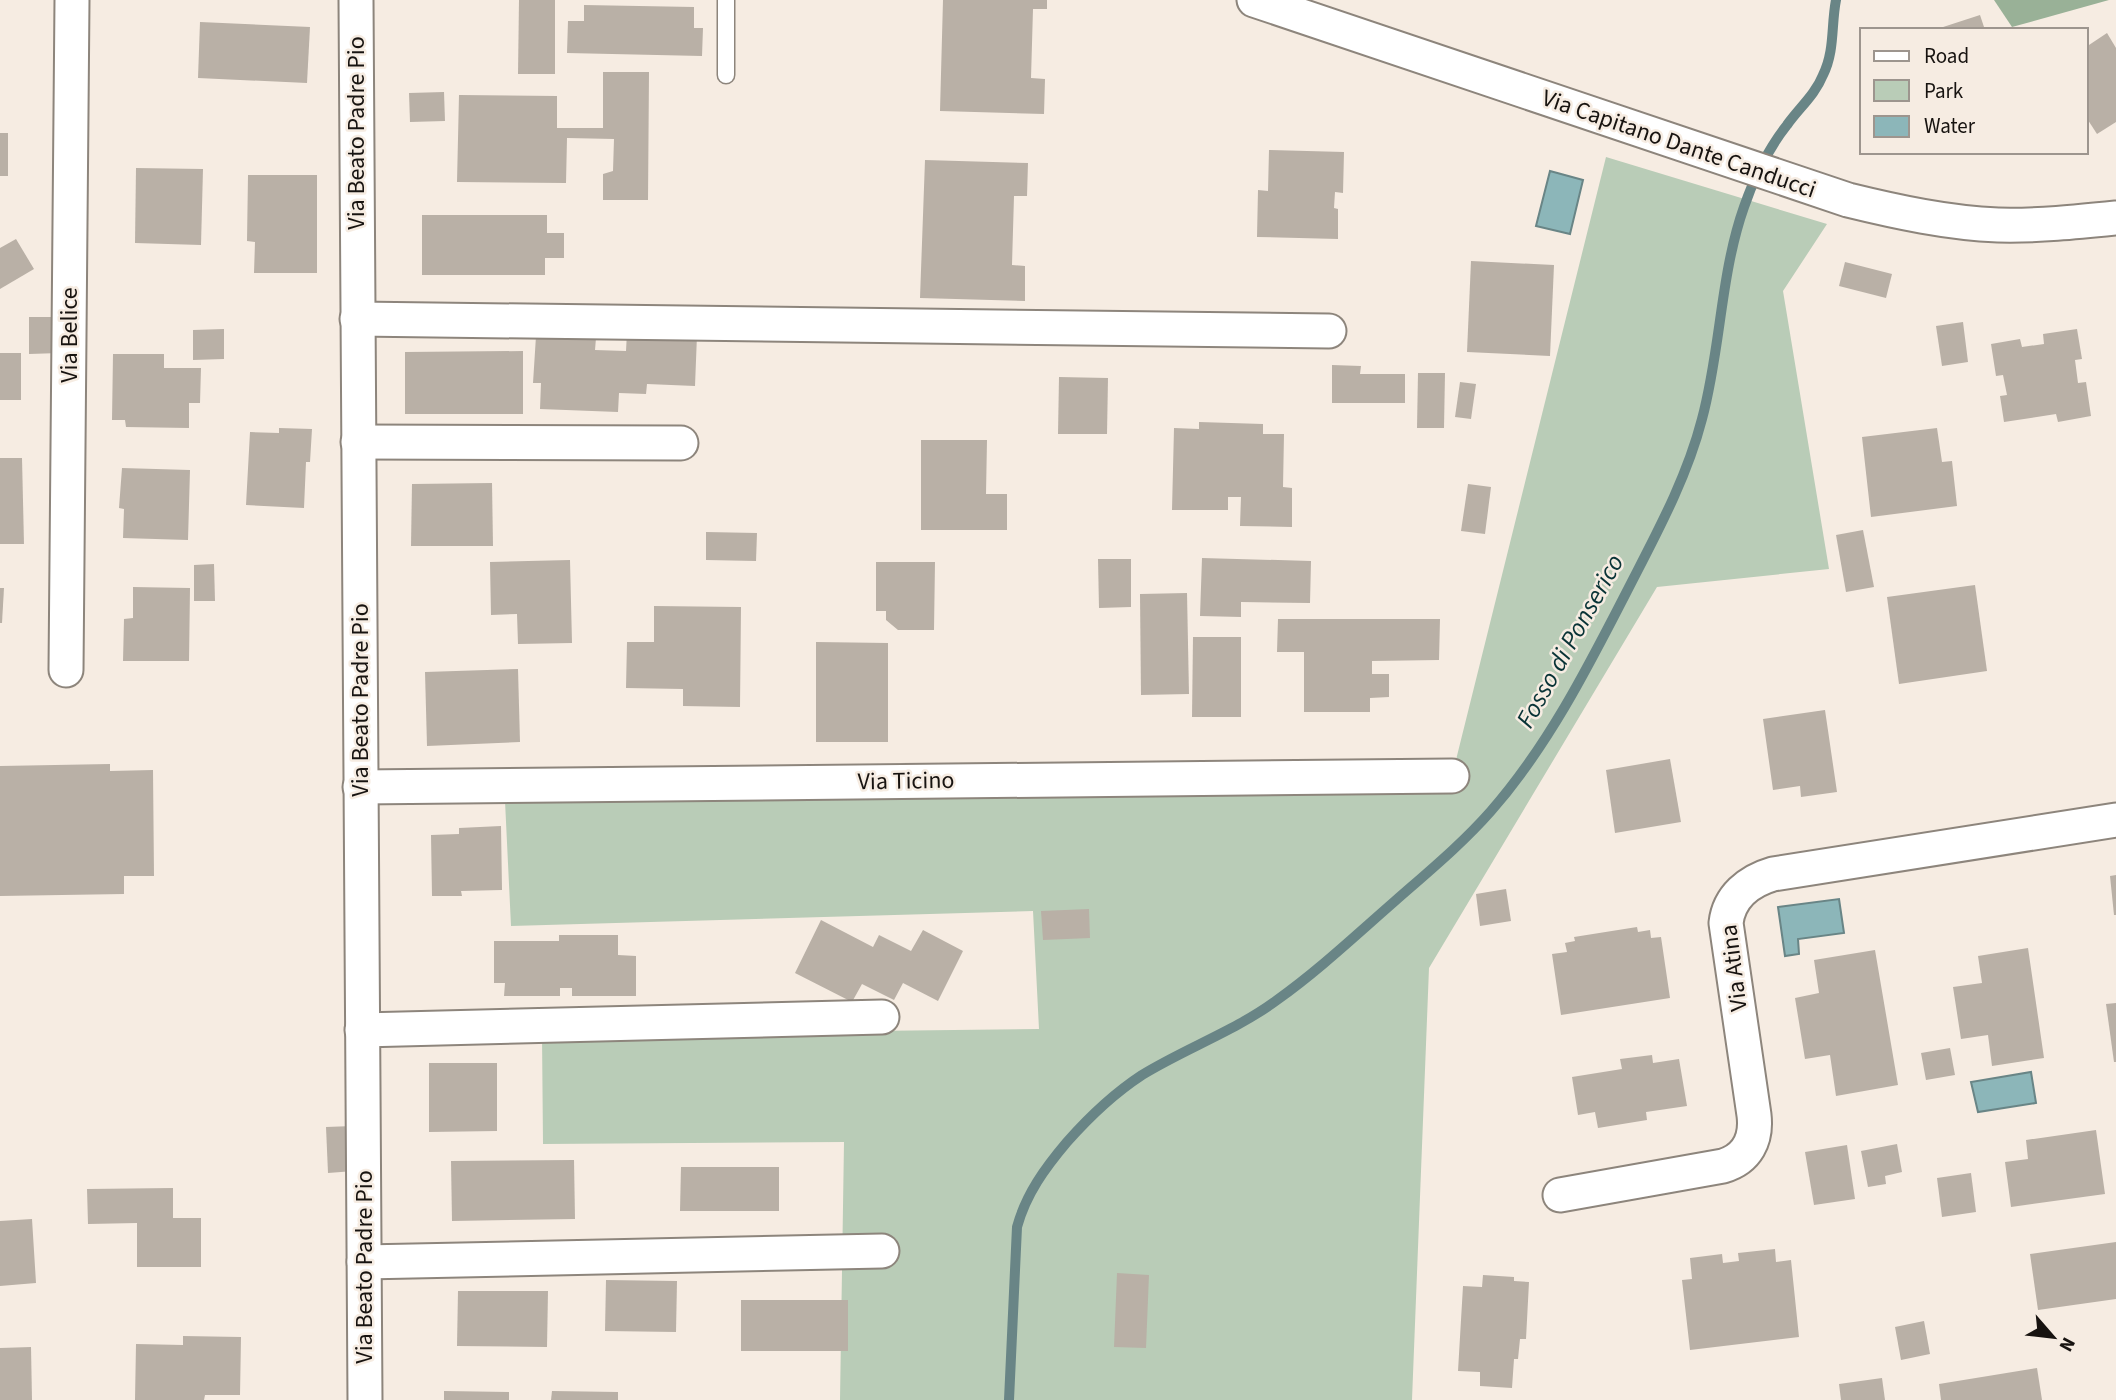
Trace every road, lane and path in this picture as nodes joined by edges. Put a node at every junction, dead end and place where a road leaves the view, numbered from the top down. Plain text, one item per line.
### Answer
1 (72, 0) edge
2 (356, 0) edge
3 (726, 0) edge
4 (1254, 0) edge
5 (726, 75) dead end
6 (2116, 218) edge
7 (357, 319) junction
8 (1329, 331) dead end
9 (358, 442) junction
10 (681, 443) dead end
11 (66, 670) dead end
12 (1452, 776) dead end
13 (360, 787) junction
14 (2116, 820) edge
15 (882, 1017) dead end
16 (362, 1030) junction
17 (1560, 1195) dead end
18 (883, 1251) dead end
19 (364, 1262) junction
20 (365, 1400) edge

1 - 11 street, Via Belice
2 - 7 street, Via Beato Padre Pio
3 - 5 lane
4 - 6 street, Via Capitano Dante Canducci
7 - 8 street
7 - 9 street, Via Beato Padre Pio
9 - 10 street
9 - 13 street, Via Beato Padre Pio
12 - 13 street, Via Ticino
13 - 16 street, Via Beato Padre Pio
14 - 17 street, Via Atina
15 - 16 street
16 - 19 street, Via Beato Padre Pio
18 - 19 street
19 - 20 street, Via Beato Padre Pio

